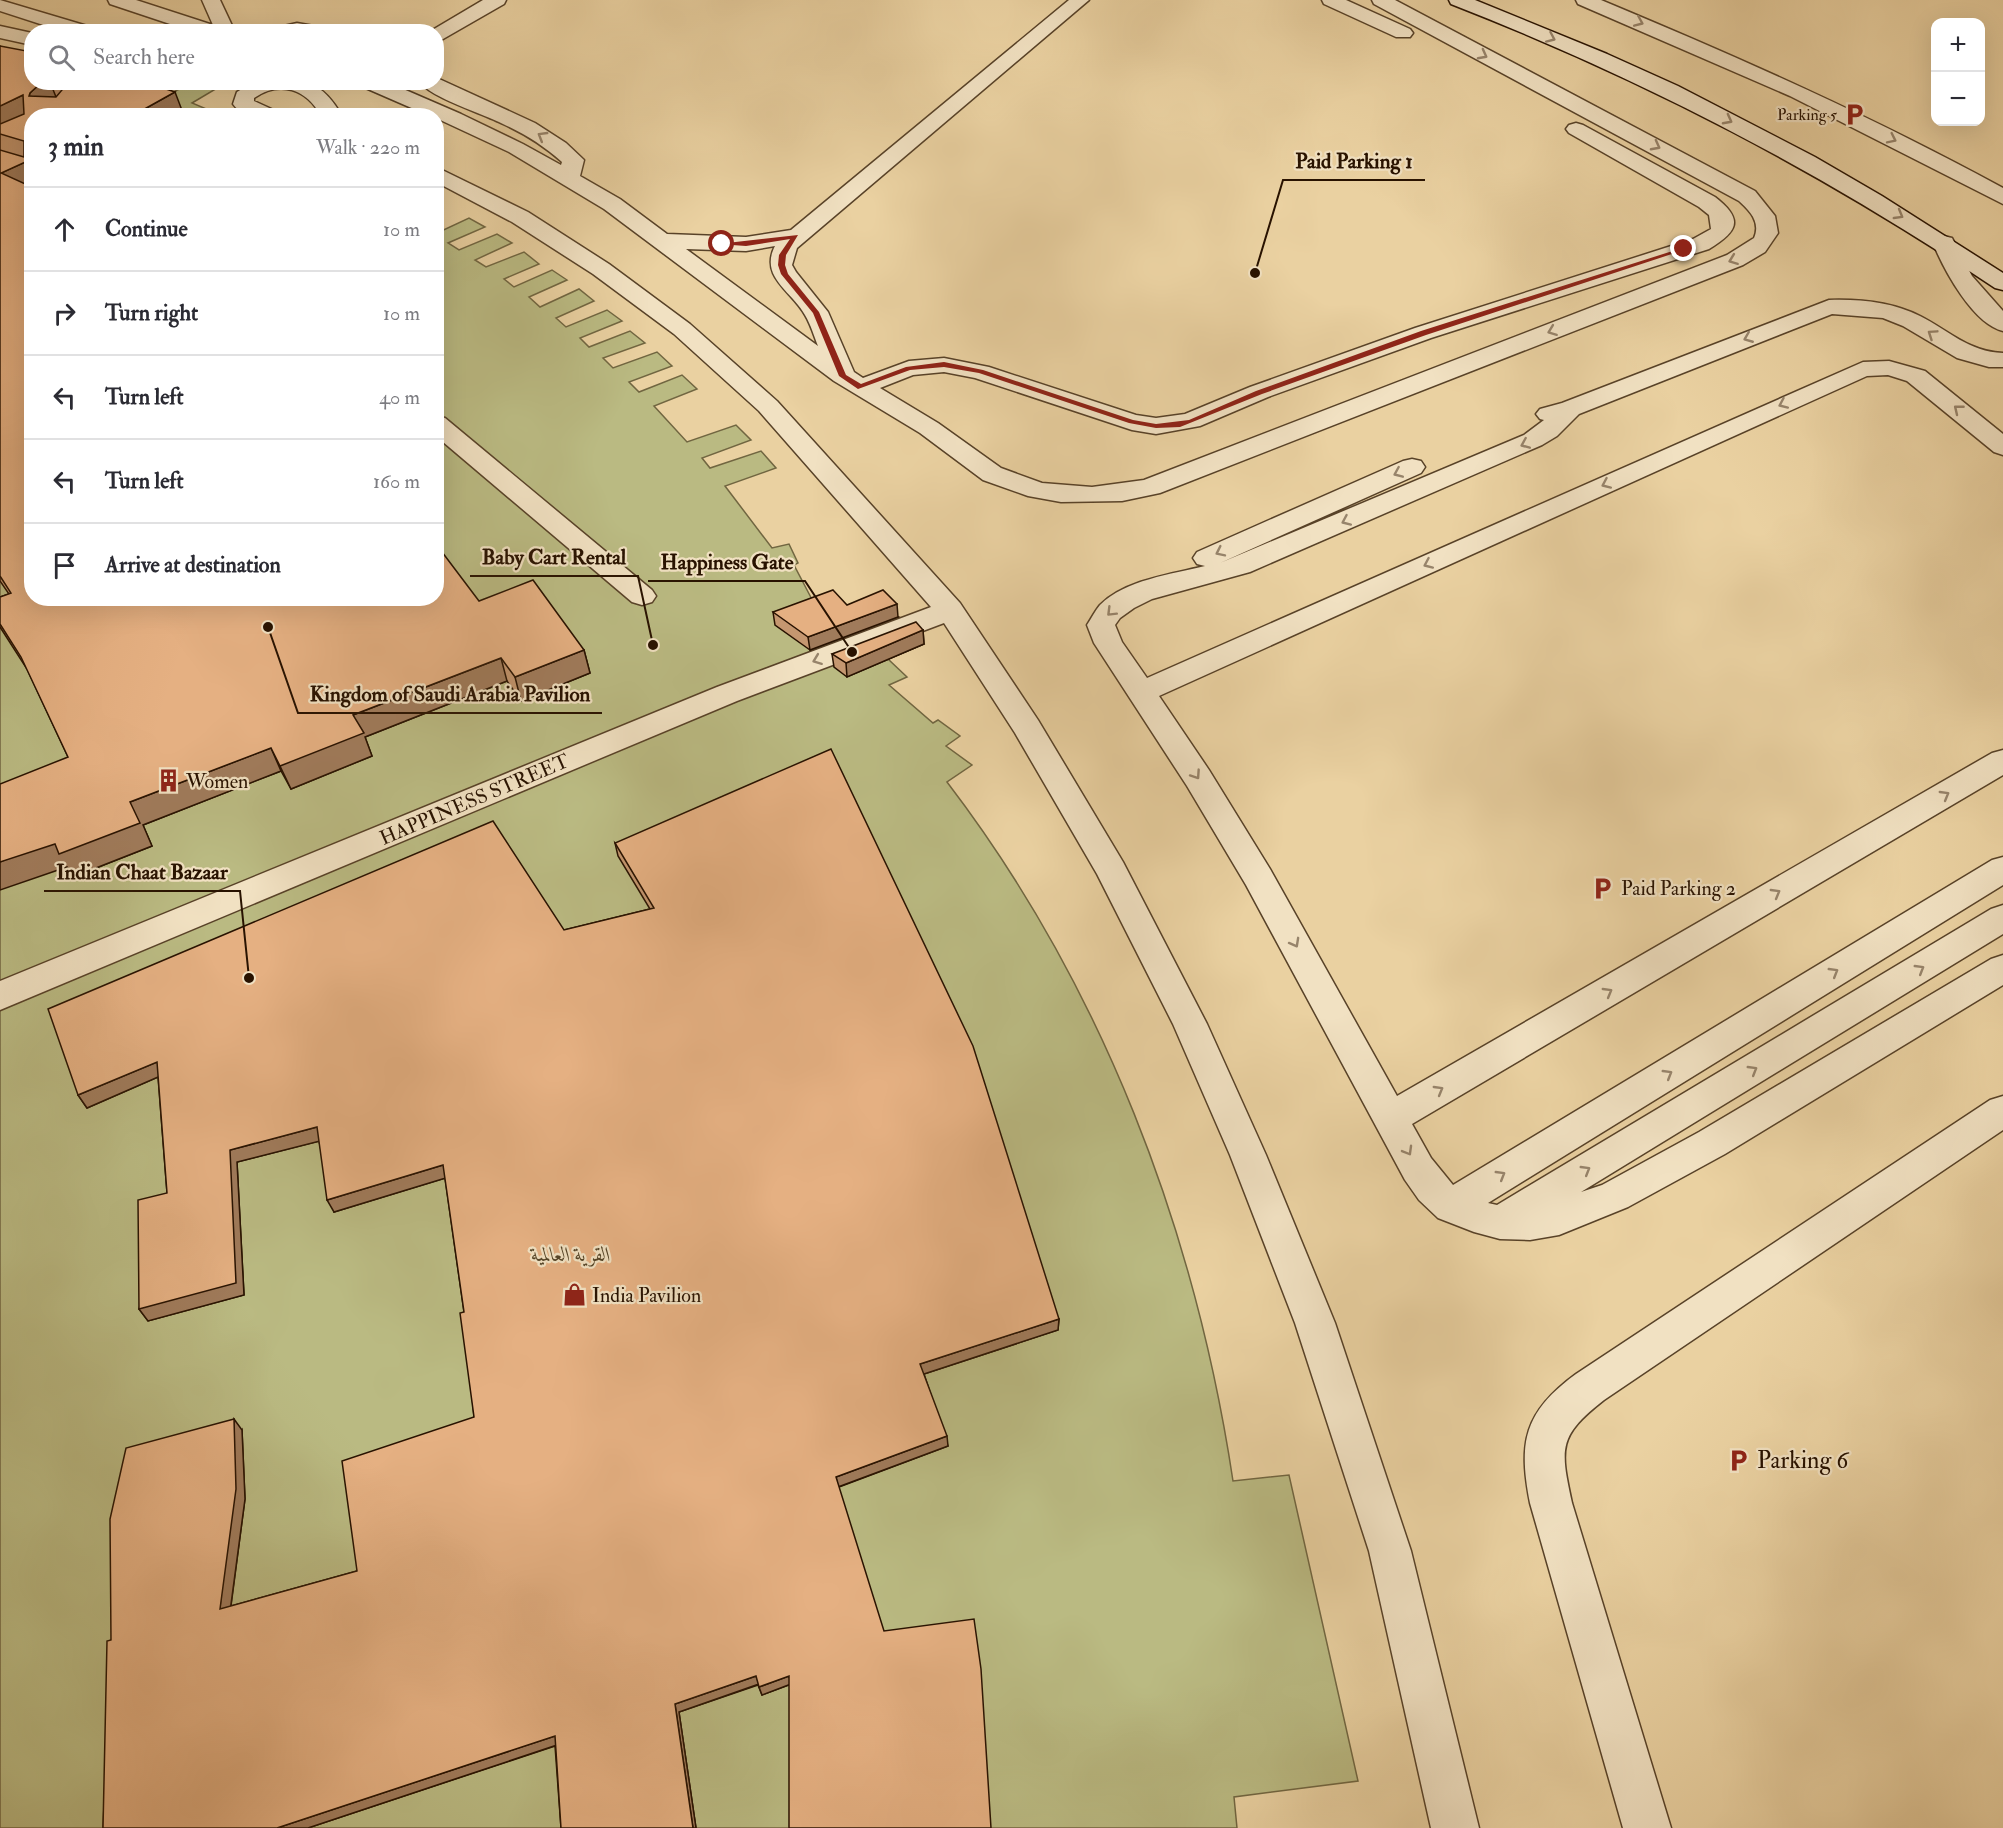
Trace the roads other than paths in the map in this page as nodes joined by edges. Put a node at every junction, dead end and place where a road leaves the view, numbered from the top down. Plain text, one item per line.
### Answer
1 (117, 0) edge
2 (211, 0) edge
3 (497, 0) edge
4 (1080, 0) edge
5 (1331, 0) edge
6 (1381, 0) edge
7 (1458, 0) edge
8 (1584, 0) edge
9 (0, 4) edge
10 (62, 24) edge
11 (190, 24) edge
12 (222, 24) edge
13 (444, 31) edge
14 (0, 32) edge
15 (24, 37) edge
16 (261, 90) edge
17 (308, 90) edge
18 (387, 90) edge
19 (443, 90) edge
20 (250, 102) edge
21 (326, 108) edge
22 (430, 108) edge
23 (444, 114) edge
24 (444, 177) edge
25 (569, 178) junction
26 (2003, 197) edge
27 (796, 237) junction
28 (662, 241) junction
29 (1944, 243) junction
30 (2003, 283) edge
31 (2003, 324) edge
32 (2003, 360) edge
33 (852, 382) junction
34 (444, 430) edge
35 (2003, 447) edge
36 (642, 596) dead end
37 (950, 610) junction
38 (1140, 693) junction
39 (2003, 761) edge
40 (2003, 869) edge
41 (2003, 918) edge
42 (2003, 968) edge
43 (0, 996) edge
44 (2003, 1111) edge
45 (1389, 1119) junction
46 (1451, 1206) junction
47 (1500, 1222) junction
48 (1455, 1828) edge
49 (1647, 1828) edge

1 - 11 street
2 - 12 street
3 - 13 street
4 - 27 street
5 - 33 street
6 -> 33 street
7 -> 29 street
8 -> 26 street
9 - 10 street
14 - 15 street
16 - 20 street
17 - 21 street
18 - 22 street
25 -> 19 street
23 - 25 street
24 - 37 street
25 - 28 street
27 - 28 street
27 - 33 street
28 - 33 street
29 - 30 street
29 - 31 street
32 -> 38 street
34 - 36 street
35 -> 38 street
37 -> 43 street, HAPPINESS STREET
37 - 48 street
38 -> 45 street
45 -> 39 street
46 -> 40 street
47 -> 41 street
42 - 47 street
44 - 49 street
45 -> 46 street
46 - 47 street

